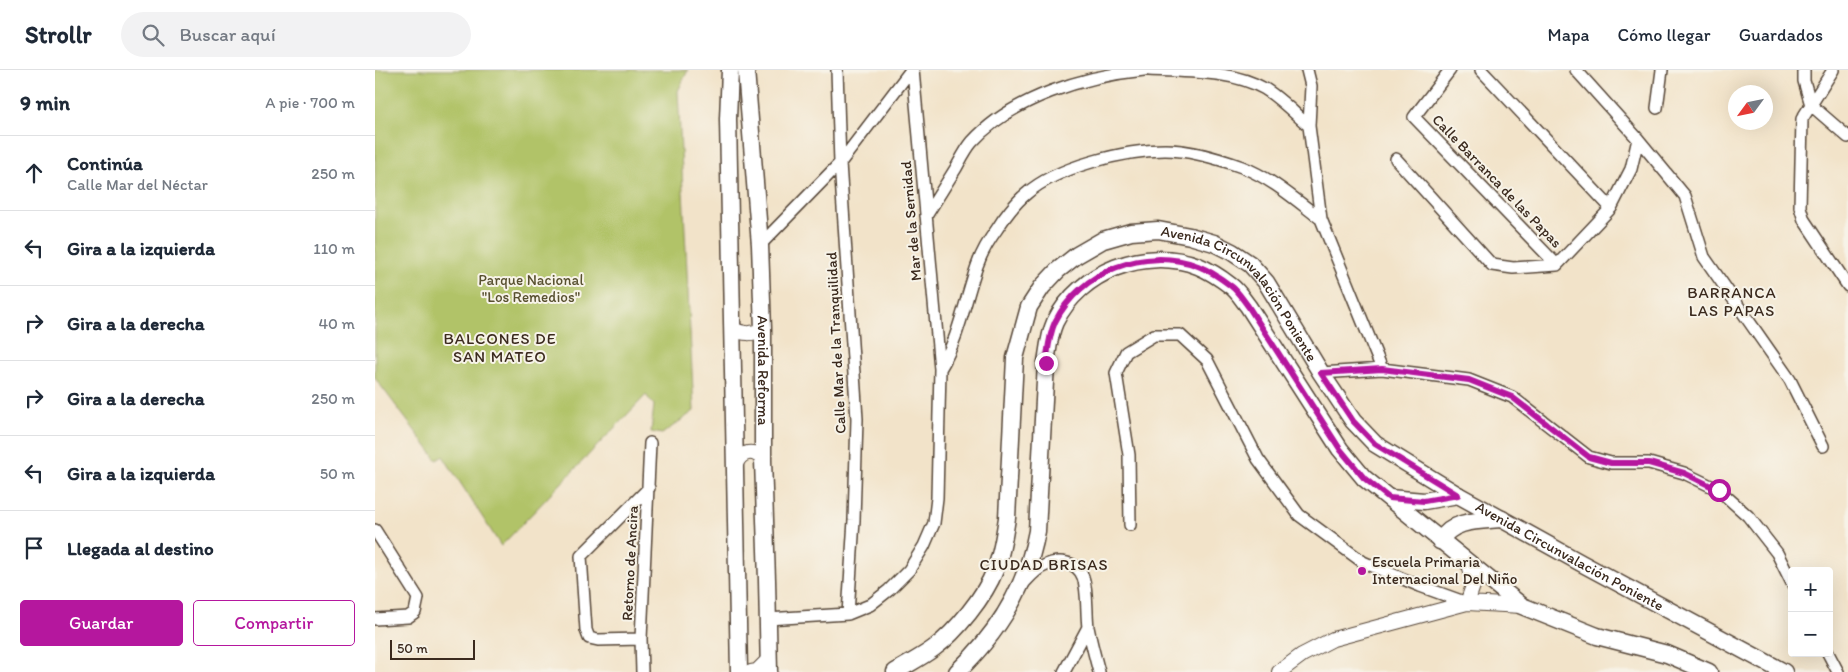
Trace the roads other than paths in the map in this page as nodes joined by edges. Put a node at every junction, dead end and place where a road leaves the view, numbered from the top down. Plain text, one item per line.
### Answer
1 (729, 70) edge
2 (746, 70) edge
3 (837, 70) edge
4 (912, 70) edge
5 (1144, 70) edge
6 (1149, 70) edge
7 (1307, 70) edge
8 (1450, 70) edge
9 (1481, 70) edge
10 (1576, 70) edge
11 (1662, 70) edge
12 (1804, 70) edge
13 (1833, 70) edge
14 (1811, 105) junction
15 (1657, 108) dead end
16 (1309, 126) junction
17 (1848, 137) edge
18 (1637, 139) junction
19 (1396, 159) dead end
20 (841, 162) junction
21 (1611, 208) junction
22 (926, 216) junction
23 (1321, 219) junction
24 (760, 245) junction
25 (1557, 264) junction
26 (1848, 286) edge
27 (763, 329) junction
28 (732, 330) junction
29 (940, 369) junction
30 (1382, 369) junction
31 (1321, 373) junction
32 (650, 443) dead end
33 (1823, 446) dead end
34 (763, 460) junction
35 (736, 464) junction
36 (649, 488) junction
37 (1458, 495) junction
38 (1389, 498) junction
39 (1502, 519) junction
40 (1130, 525) dead end
41 (375, 530) edge
42 (1440, 541) junction
43 (1469, 564) junction
44 (1788, 575) edge
45 (1019, 588) junction
46 (1467, 603) junction
47 (1522, 606) junction
48 (848, 614) junction
49 (375, 619) edge
50 (767, 619) junction
51 (1088, 627) junction
52 (641, 639) junction
53 (1830, 657) edge
54 (768, 666) edge
55 (745, 671) edge
56 (643, 672) edge
57 (895, 672) edge
58 (957, 672) edge
59 (1064, 672) edge
60 (1099, 672) edge
61 (1279, 672) edge
62 (1709, 672) edge
63 (1784, 672) edge
64 (1838, 672) edge

1 - 28 main road, Avenida Reforma
2 - 24 main road, Avenida Reforma
3 - 20 street, Calle Mar de la Tranquilidad
4 - 20 street
4 - 22 street, Mar de la Sernidad
5 - 22 street
6 - 16 street
7 - 16 street
8 - 25 street, Calle Barranca de las Papas
9 - 21 street
10 - 18 street
11 - 15 street
12 - 14 street
13 - 14 street
14 - 17 street
14 - 26 street
16 - 23 street
18 - 21 street, Calle Barranca de las Papas
18 - 33 street
19 - 25 street, Calle Barranca de las Papas
20 - 24 street
20 - 48 street, Calle Mar de la Tranquilidad
21 - 25 street, Calle Barranca de las Papas
22 - 29 street, Mar de la Sernidad
23 - 29 street
23 - 30 street
24 - 27 main road, Avenida Reforma
27 - 28 street
27 - 34 main road, Avenida Reforma
28 - 35 main road, Avenida Reforma
29 - 48 street, Mar de la Sernidad
30 - 31 street
30 - 44 street
31 - 37 main road, Avenida Circunvalación Poniente
31 - 57 main road, Avenida Circunvalación Poniente
32 - 36 street, Retorno de Ancira
34 - 35 street
34 - 50 main road, Avenida Reforma
35 - 55 main road, Avenida Reforma
36 - 52 street, Retorno de Ancira
36 - 52 street, Retorno de Ancira
37 - 38 main road
37 - 39 main road, Avenida Circunvalación Poniente
38 - 42 main road, Avenida Circunvalación Poniente
38 - 45 main road, Avenida Circunvalación Poniente
39 - 42 main road
39 - 63 main road, Avenida Circunvalación Poniente
40 - 46 street
41 - 49 street
42 - 43 main road, Avenida Circunvalación Poniente
43 - 46 street
43 - 47 main road, Avenida Circunvalación Poniente
45 - 51 street
45 - 58 main road, Avenida Circunvalación Poniente
46 - 47 street
46 - 61 street
47 - 62 main road, Avenida Circunvalación Poniente
48 - 50 street, Mar de la Sernidad
50 - 54 main road, Avenida Reforma
51 - 59 street
51 - 60 street
52 - 56 street, Retorno de Ancira
53 - 64 street
54 - 55 street

